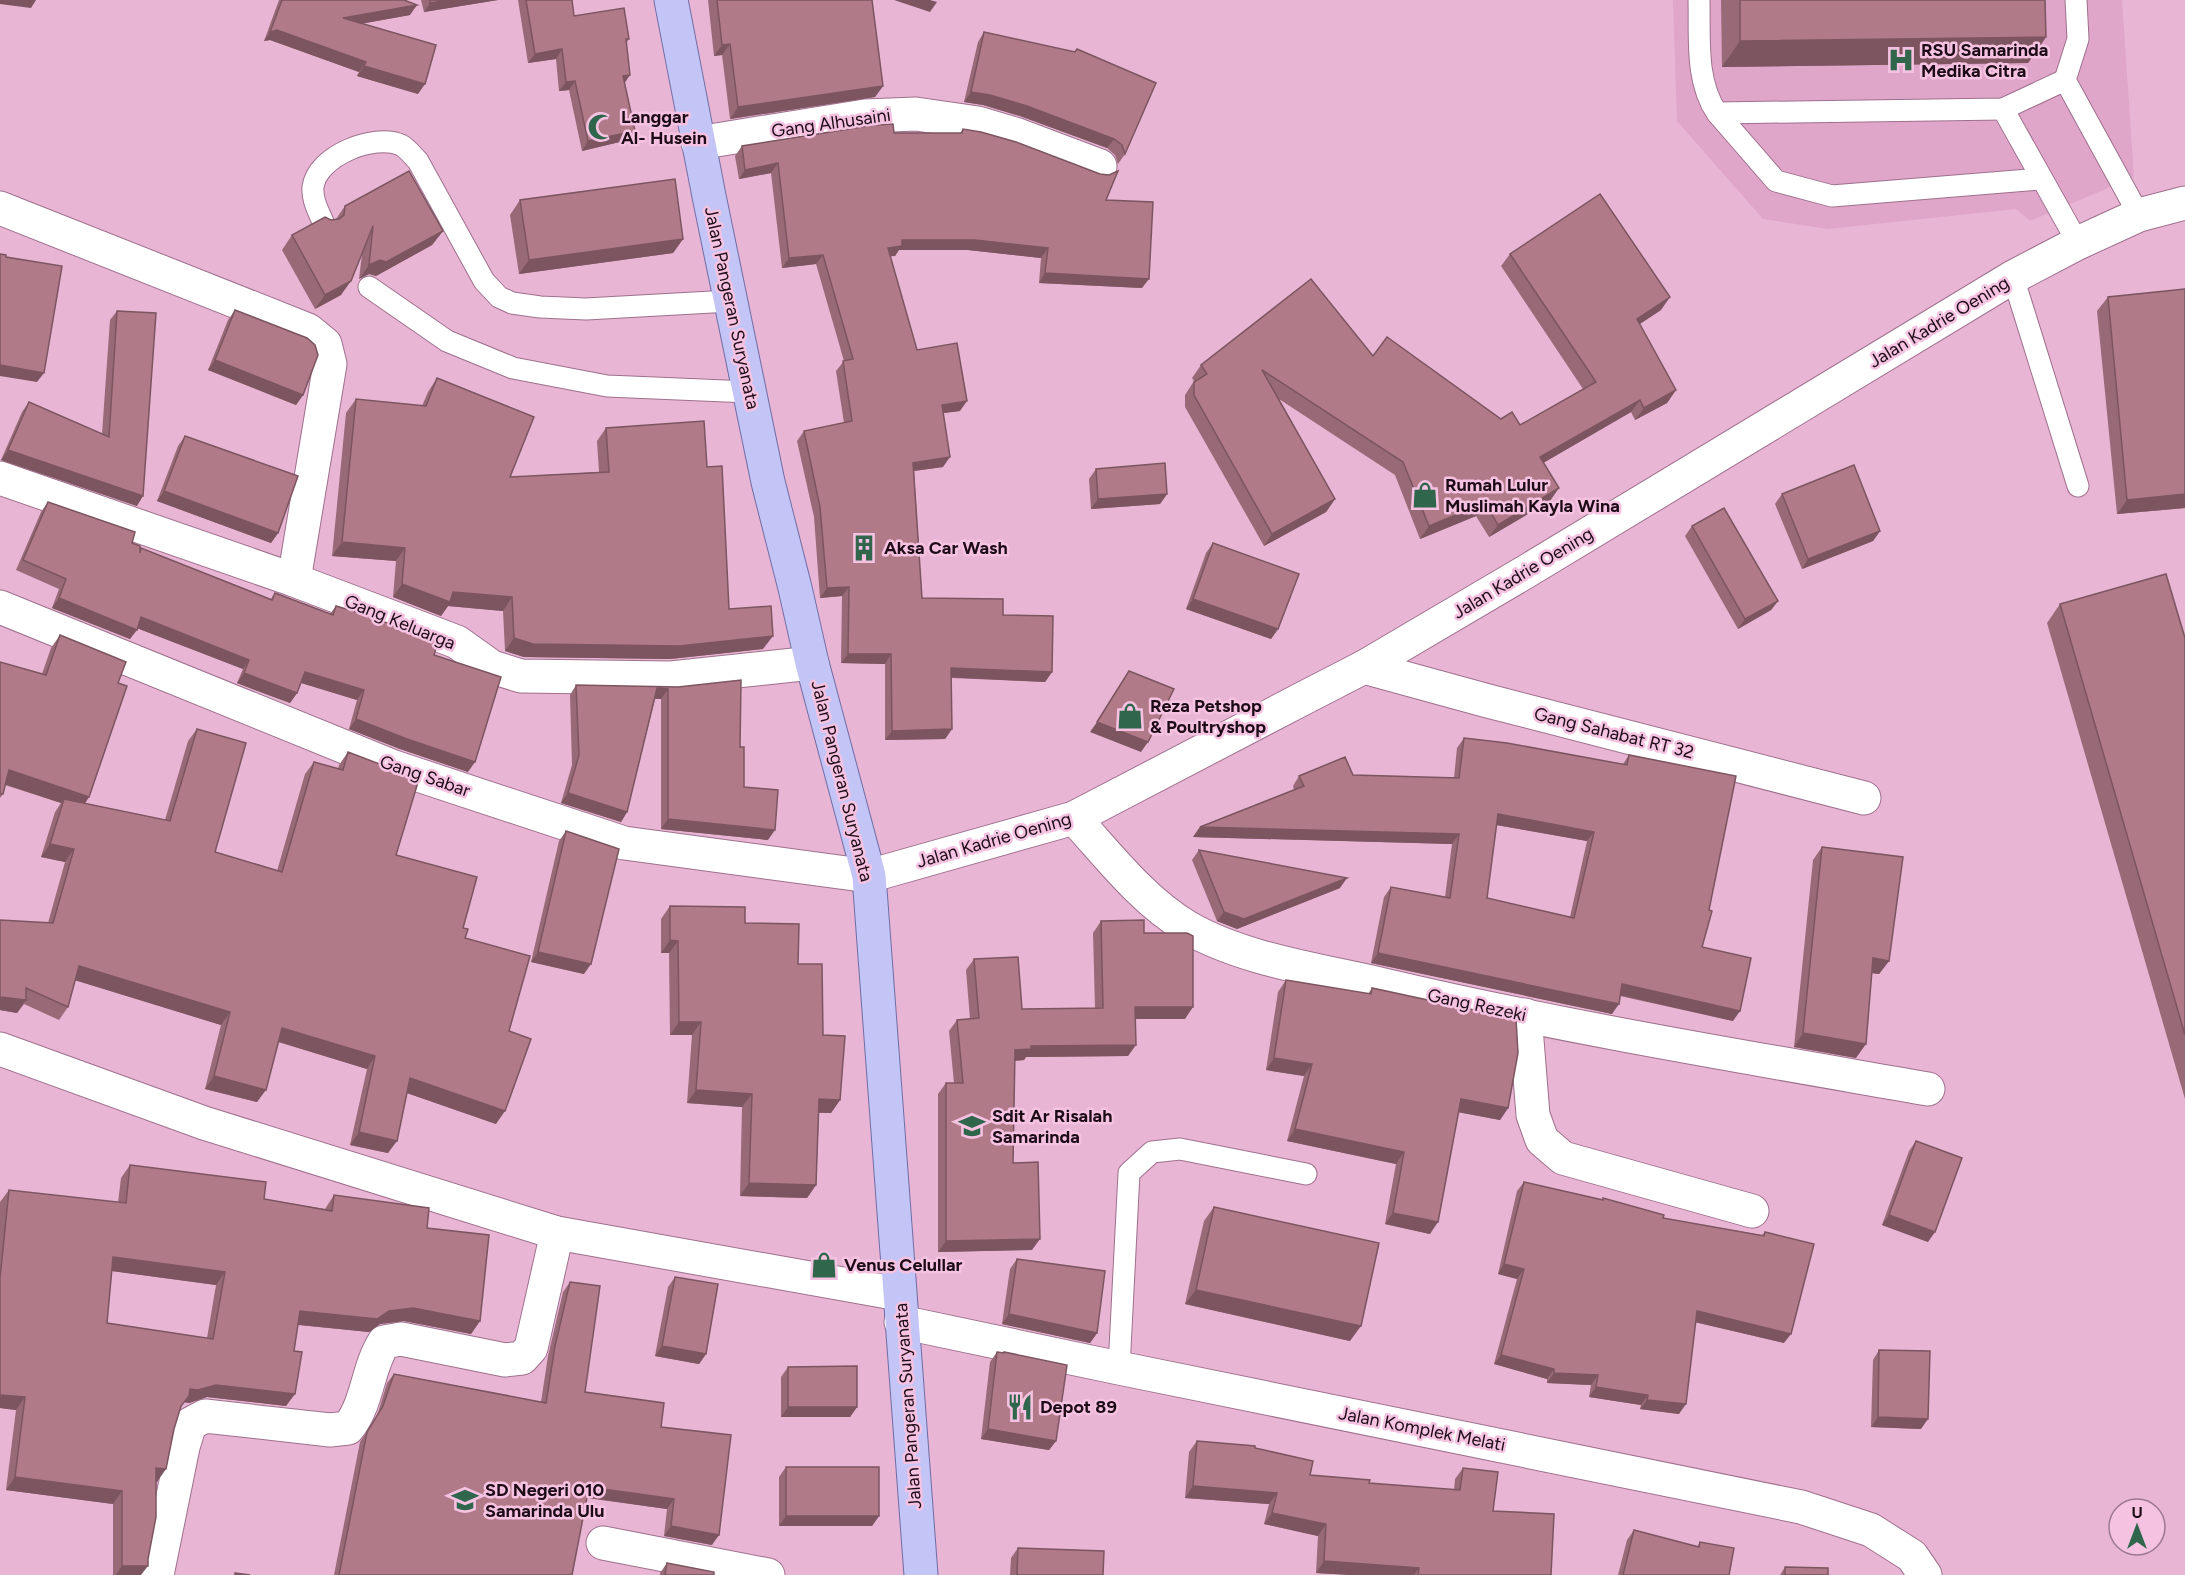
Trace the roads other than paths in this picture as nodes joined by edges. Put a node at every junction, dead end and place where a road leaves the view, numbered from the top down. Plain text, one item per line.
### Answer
1 (671, 0) edge
2 (1699, 0) edge
3 (2076, 0) edge
4 (2065, 80) junction
5 (2003, 109) junction
6 (1717, 113) junction
7 (698, 143) junction
8 (1100, 166) dead end
9 (2041, 179) junction
10 (2185, 203) edge
11 (0, 208) edge
12 (2139, 215) junction
13 (323, 222) edge
14 (2078, 243) junction
15 (2013, 277) junction
16 (369, 287) edge
17 (730, 302) junction
18 (749, 392) junction
19 (0, 478) edge
20 (2078, 486) dead end
21 (294, 580) junction
22 (0, 607) edge
23 (812, 663) junction
24 (1364, 667) junction
25 (1864, 798) dead end
26 (1074, 818) junction
27 (869, 876) junction
28 (1525, 1016) junction
29 (0, 1049) edge
30 (1928, 1089) dead end
31 (1306, 1174) dead end
32 (1752, 1211) dead end
33 (557, 1233) junction
34 (900, 1308) junction
35 (1119, 1368) junction
36 (603, 1543) dead end
37 (157, 1575) edge
38 (768, 1575) edge
39 (921, 1575) edge
40 (1925, 1575) edge

1 - 7 main road, Jalan Pangeran Suryanata
2 - 6 lane
3 - 4 lane
4 - 5 lane
4 - 12 lane
5 - 6 lane
5 - 9 lane
6 - 9 lane
7 - 8 street, Gang Alhusaini
7 - 17 main road, Jalan Pangeran Suryanata
9 - 14 lane
10 - 12 street, Jalan Kadrie Oening
11 - 21 street
12 - 14 street, Jalan Kadrie Oening
13 - 17 lane
14 - 15 street, Jalan Kadrie Oening
15 - 20 lane
15 - 24 street, Jalan Kadrie Oening
16 - 18 lane
17 - 18 main road, Jalan Pangeran Suryanata
18 - 23 main road, Jalan Pangeran Suryanata
19 - 21 street, Gang Keluarga
21 - 23 street, Gang Keluarga
22 - 27 street, Gang Sabar
23 - 27 main road, Jalan Pangeran Suryanata
24 - 25 street, Gang Sahabat RT 32
24 - 26 street, Jalan Kadrie Oening
26 - 27 street, Jalan Kadrie Oening
26 - 28 street, Gang Rezeki
27 - 34 main road, Jalan Pangeran Suryanata
28 - 30 street, Gang Rezeki
28 - 32 street
29 - 33 street, Jalan Komplek Melati
31 - 35 lane
33 - 34 street, Jalan Komplek Melati
33 - 37 street
34 - 35 street, Jalan Komplek Melati
34 - 39 main road, Jalan Pangeran Suryanata
35 - 40 street, Jalan Komplek Melati
36 - 38 street

